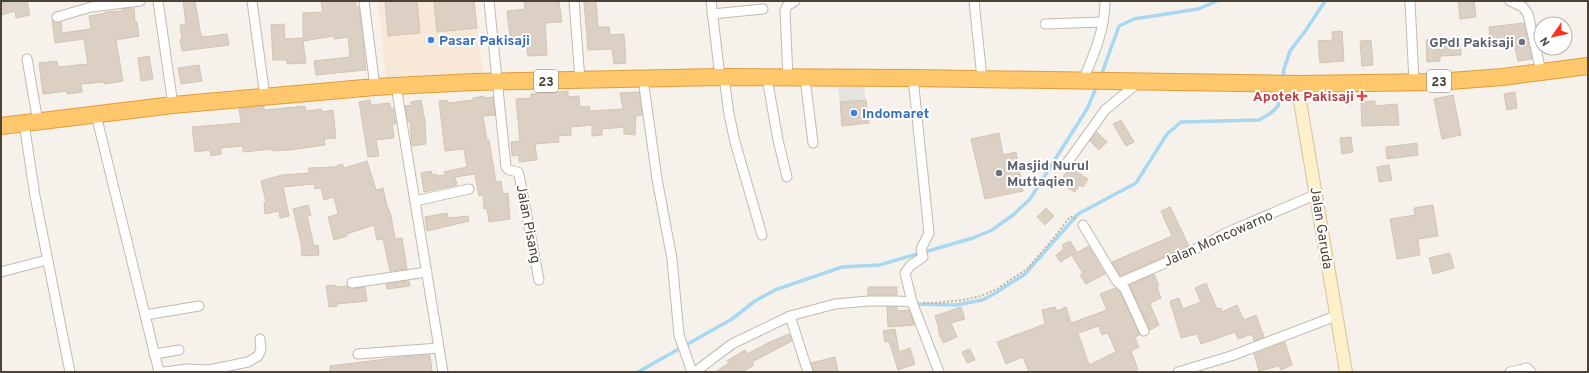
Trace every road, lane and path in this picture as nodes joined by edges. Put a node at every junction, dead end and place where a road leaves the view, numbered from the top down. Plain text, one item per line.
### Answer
1 (140, 1) edge
2 (158, 1) edge
3 (252, 1) edge
4 (364, 1) edge
5 (489, 1) edge
6 (574, 1) edge
7 (710, 1) edge
8 (794, 1) edge
9 (974, 1) edge
10 (1105, 1) edge
11 (1410, 1) edge
12 (1510, 1) edge
13 (763, 9) dead end
14 (712, 14) junction
15 (57, 17) dead end
16 (1103, 22) junction
17 (1045, 24) dead end
18 (27, 60) dead end
19 (1588, 66) edge
20 (1541, 72) junction
21 (722, 77) junction
22 (767, 78) junction
23 (788, 78) junction
24 (805, 78) junction
25 (913, 78) junction
26 (982, 78) junction
27 (643, 79) junction
28 (580, 80) junction
29 (1088, 81) junction
30 (497, 82) junction
31 (1139, 82) junction
32 (1414, 82) junction
33 (1288, 84) junction
34 (396, 86) junction
35 (375, 88) junction
36 (265, 97) junction
37 (173, 105) junction
38 (96, 115) junction
39 (31, 123) junction
40 (1, 126) edge
41 (814, 143) dead end
42 (1067, 163) dead end
43 (787, 177) dead end
44 (469, 189) dead end
45 (1317, 194) junction
46 (415, 201) junction
47 (1073, 217) dead end
48 (1083, 225) dead end
49 (762, 235) dead end
50 (47, 260) junction
51 (1, 272) edge
52 (427, 272) junction
53 (539, 280) dead end
54 (352, 283) dead end
55 (1119, 283) junction
56 (913, 305) junction
57 (200, 306) dead end
58 (145, 315) junction
59 (790, 316) junction
60 (1336, 316) junction
61 (1144, 331) dead end
62 (260, 339) dead end
63 (439, 348) junction
64 (179, 350) dead end
65 (154, 354) junction
66 (358, 354) dead end
67 (70, 372) edge
68 (159, 372) edge
69 (164, 372) edge
70 (443, 372) edge
71 (694, 372) edge
72 (808, 372) edge
73 (939, 372) edge
74 (1178, 372) edge
75 (1346, 372) edge
76 (1510, 372) edge
77 (1531, 372) edge

1 - 15 street
2 - 37 street
3 - 36 street
4 - 35 street
5 - 30 street
6 - 28 street
7 - 14 street
8 - 23 street
9 - 26 street
10 - 16 street
11 - 32 street
12 - 20 street
13 - 14 street
14 - 21 street
16 - 17 street
16 - 29 street
18 - 39 street
19 - 20 highway, 23
20 - 32 highway, 23
21 - 22 highway, 23
21 - 27 highway, 23
21 - 49 street
22 - 23 highway, 23
22 - 43 street
23 - 24 highway, 23
24 - 25 highway, 23
24 - 41 street
25 - 26 highway, 23
25 - 56 street
26 - 29 highway, 23
27 - 28 highway, 23
27 - 71 street
28 - 30 highway, 23
29 - 31 highway, 23
30 - 34 highway, 23
30 - 53 street, Jalan Pisang
31 - 33 highway, 23
31 - 42 street
32 - 33 highway, 23
33 - 45 street, Jalan Garuda
34 - 35 highway, 23
34 - 46 street
35 - 36 highway, 23
36 - 37 highway, 23
37 - 38 highway, 23
38 - 39 highway, 23
38 - 58 street
39 - 40 highway, 23
39 - 50 street
44 - 46 street
45 - 55 street, Jalan Moncowarno
45 - 60 street, Jalan Garuda
46 - 52 street
47 - 56 path
48 - 55 street
50 - 51 street
50 - 67 street
52 - 54 street
52 - 63 street
55 - 61 street
56 - 59 street
56 - 73 street
57 - 58 street
58 - 65 street
59 - 71 street
59 - 72 street
60 - 74 street
60 - 75 street, Jalan Garuda
62 - 69 street
63 - 66 street
63 - 70 street
64 - 65 street
65 - 68 street
76 - 77 street

